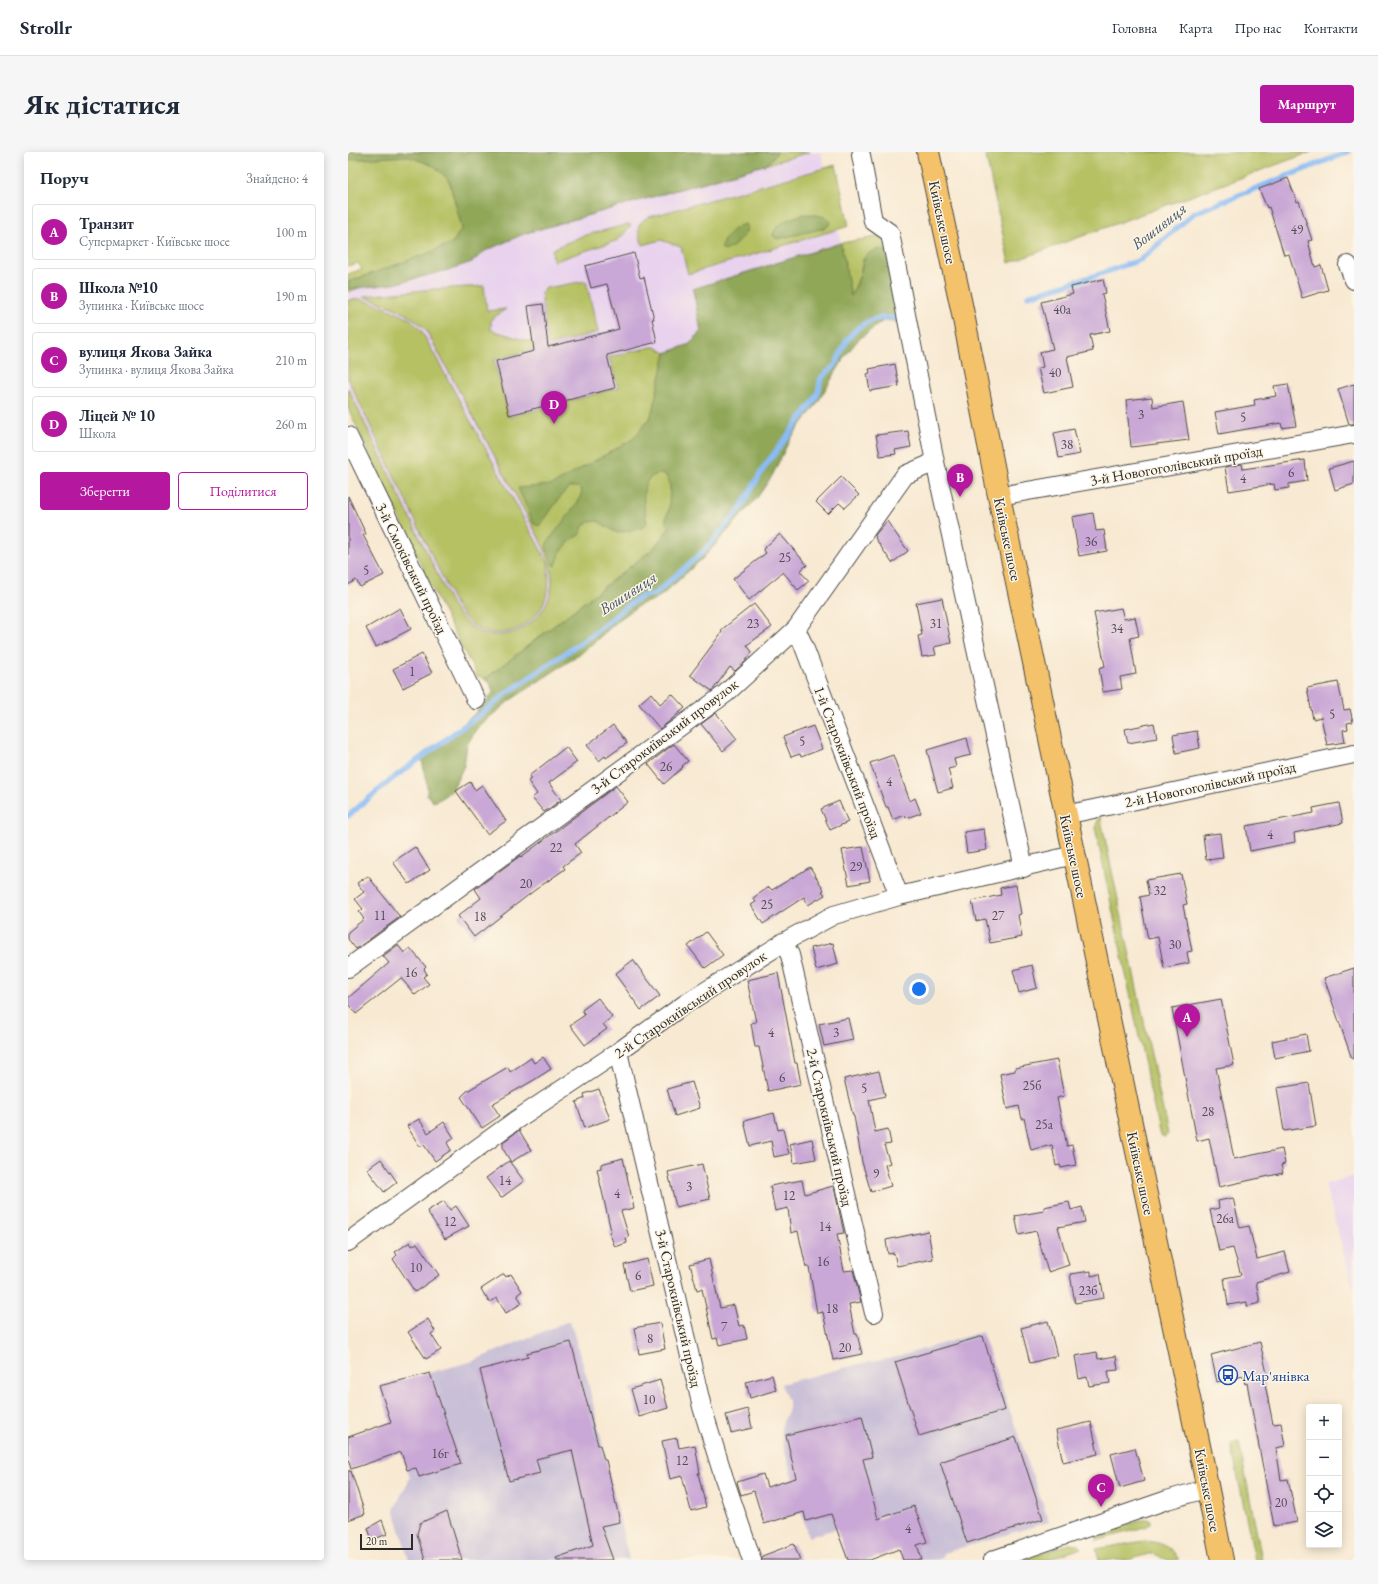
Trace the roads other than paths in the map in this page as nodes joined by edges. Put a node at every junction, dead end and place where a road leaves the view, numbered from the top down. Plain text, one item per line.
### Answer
1 (928, 152) edge
2 (861, 155) dead end
3 (1354, 434) edge
4 (348, 436) edge
5 (935, 462) junction
6 (999, 496) junction
7 (796, 629) junction
8 (476, 700) dead end
9 (1354, 754) edge
10 (1066, 815) junction
11 (1074, 855) junction
12 (1024, 868) junction
13 (899, 896) junction
14 (783, 942) junction
15 (348, 968) edge
16 (618, 1052) junction
17 (348, 1242) edge
18 (874, 1313) dead end
19 (1208, 1488) junction
20 (752, 1560) edge
21 (993, 1560) edge
22 (1222, 1560) edge

1 - 6 main road, Київське шосе
2 - 5 street
3 - 6 street, 3-й Новогоголівський проїзд
4 - 8 street, 3-й Смоківський проїзд
5 - 7 street, 3-й Старокиївський провулок
5 - 12 street
6 - 10 main road, Київське шосе
7 - 13 street, 1-й Старокиївський проїзд
7 - 15 street, 3-й Старокиївський провулок
9 - 10 street, 2-й Новогоголівський проїзд
10 - 11 main road, Київське шосе
11 - 12 street, 2-й Старокиївський провулок
11 - 19 main road, Київське шосе
12 - 13 street, 2-й Старокиївський провулок
13 - 14 street, 2-й Старокиївський провулок
14 - 16 street, 2-й Старокиївський провулок
14 - 18 street, 2-й Старокиївський проїзд
16 - 17 street, 2-й Старокиївський провулок
16 - 20 street, 3-й Старокиївський проїзд
19 - 21 street
19 - 22 main road, Київське шосе

